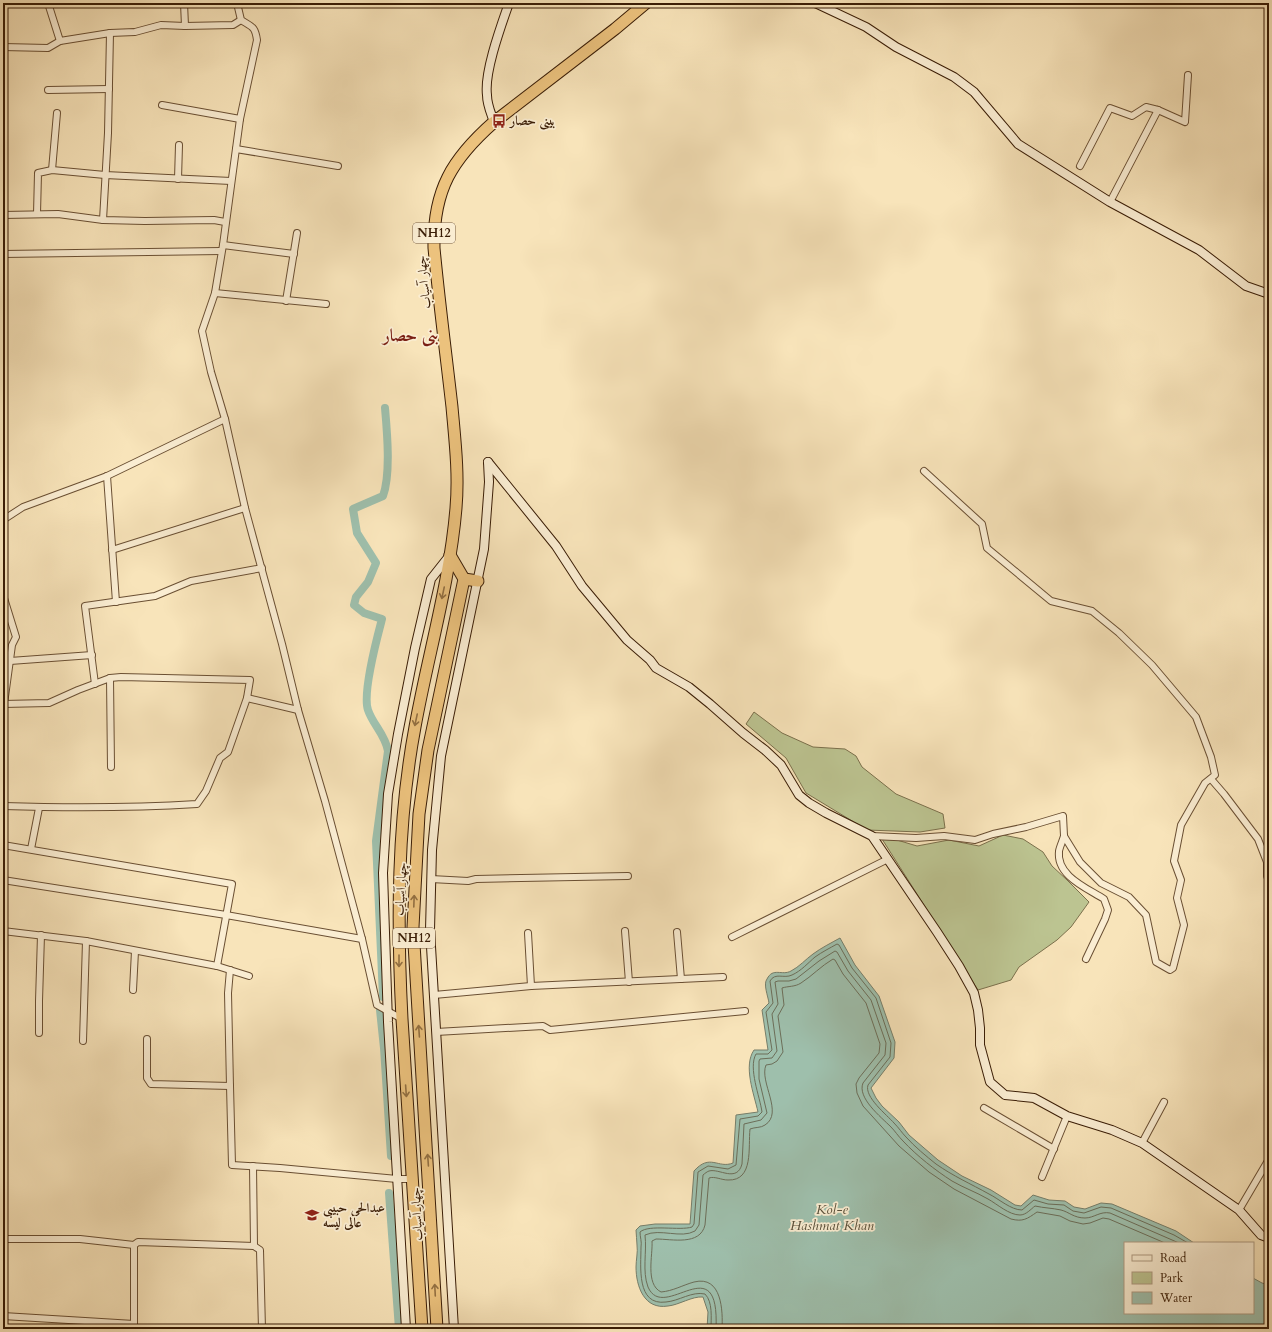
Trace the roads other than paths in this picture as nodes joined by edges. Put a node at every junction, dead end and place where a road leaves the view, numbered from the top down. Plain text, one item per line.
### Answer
1 (48, 3) edge
2 (184, 3) edge
3 (237, 3) edge
4 (509, 3) edge
5 (646, 3) edge
6 (815, 3) edge
7 (241, 20) junction
8 (185, 26) junction
9 (110, 33) junction
10 (60, 41) junction
11 (3, 47) edge
12 (1188, 75) dead end
13 (48, 90) dead end
14 (109, 90) junction
15 (162, 105) dead end
16 (1158, 110) junction
17 (57, 113) dead end
18 (240, 119) junction
19 (494, 122) junction
20 (179, 145) dead end
21 (236, 149) junction
22 (338, 166) dead end
23 (1080, 166) dead end
24 (52, 170) junction
25 (105, 175) junction
26 (178, 179) junction
27 (231, 182) junction
28 (1110, 202) junction
29 (37, 214) junction
30 (3, 215) edge
31 (103, 220) junction
32 (225, 222) junction
33 (297, 232) dead end
34 (222, 248) junction
35 (3, 254) edge
36 (294, 254) junction
37 (215, 293) junction
38 (1269, 294) edge
39 (286, 301) junction
40 (326, 304) dead end
41 (225, 419) junction
42 (924, 471) dead end
43 (107, 476) junction
44 (245, 508) junction
45 (3, 520) edge
46 (112, 550) junction
47 (450, 555) junction
48 (262, 568) junction
49 (464, 579) junction
50 (478, 581) junction
51 (3, 595) edge
52 (116, 602) junction
53 (92, 655) junction
54 (10, 661) junction
55 (110, 678) junction
56 (95, 684) junction
57 (247, 698) junction
58 (3, 704) edge
59 (298, 710) junction
60 (111, 767) dead end
61 (1211, 779) junction
62 (3, 806) edge
63 (39, 808) junction
64 (872, 836) junction
65 (1064, 836) junction
66 (3, 845) edge
67 (31, 850) junction
68 (888, 859) junction
69 (628, 876) dead end
70 (431, 879) junction
71 (3, 880) edge
72 (1269, 881) edge
73 (226, 915) junction
74 (625, 931) dead end
75 (3, 932) edge
76 (677, 932) dead end
77 (528, 933) dead end
78 (41, 935) junction
79 (732, 937) dead end
80 (362, 939) junction
81 (86, 941) junction
82 (135, 951) junction
83 (1086, 960) dead end
84 (217, 966) junction
85 (230, 970) junction
86 (249, 976) dead end
87 (723, 977) dead end
88 (681, 979) junction
89 (629, 982) junction
90 (531, 986) junction
91 (132, 990) dead end
92 (434, 995) junction
93 (388, 1011) junction
94 (745, 1011) dead end
95 (402, 1019) junction
96 (436, 1032) junction
97 (39, 1033) dead end
98 (148, 1039) dead end
99 (83, 1041) dead end
100 (230, 1086) junction
101 (1164, 1102) dead end
102 (984, 1108) dead end
103 (1067, 1116) junction
104 (1142, 1143) junction
105 (1054, 1149) junction
106 (1269, 1159) edge
107 (253, 1166) junction
108 (1042, 1177) dead end
109 (397, 1179) junction
110 (412, 1179) junction
111 (1239, 1210) junction
112 (1269, 1238) edge
113 (3, 1239) edge
114 (134, 1245) junction
115 (254, 1246) junction
116 (3, 1316) edge
117 (134, 1326) edge
118 (262, 1329) edge
119 (406, 1329) edge
120 (422, 1329) edge
121 (437, 1329) edge
122 (454, 1329) edge

1 - 10 street
2 - 8 street
3 - 7 street
4 - 19 street
5 - 19 highway, چهار آسیاب / NH12
6 - 28 street
7 - 8 street
7 - 18 street
8 - 9 street
9 - 10 street
9 - 14 street
10 - 11 street
12 - 16 street
13 - 14 street
14 - 25 street
15 - 18 street
16 - 23 street
16 - 28 street
17 - 24 street
18 - 21 street
19 - 47 highway, چهار آسیاب / NH12
20 - 26 street
21 - 22 street
21 - 27 street
24 - 25 street
24 - 29 street
25 - 26 street
25 - 31 street
26 - 27 street
27 - 32 street
28 - 38 street
29 - 30 street
29 - 31 street
31 - 32 street
32 - 34 street
33 - 36 street
34 - 35 street
34 - 36 street
34 - 37 street
36 - 39 street
37 - 39 street
37 - 41 street
39 - 40 street
41 - 43 street
41 - 44 street
42 - 61 street
43 - 45 street
43 - 46 street
44 - 46 street
44 - 48 street
46 - 52 street
47 - 49 highway
47 - 93 street
47 -> 95 highway, چهار آسیاب / NH12
48 - 52 street
48 - 59 street
49 - 50 highway
121 -> 49 highway, چهار آسیاب / NH12
50 - 64 street
50 - 70 street
51 - 54 street
52 - 53 street
53 - 54 street
53 - 56 street
54 - 58 street
55 - 56 street
55 - 57 street
55 - 60 street
56 - 58 street
57 - 59 street
57 - 63 street
59 - 80 street
61 - 65 street
61 - 72 street
62 - 63 street
63 - 67 street
64 - 65 street
64 - 68 street
65 - 83 street
66 - 67 street
67 - 73 street
68 - 79 street
68 - 103 street
69 - 70 street
70 - 92 street
71 - 73 street
73 - 80 street
73 - 84 street
74 - 89 street
75 - 78 street
76 - 88 street
77 - 90 street
78 - 81 street
78 - 97 street
80 - 93 street
81 - 82 street
81 - 99 street
82 - 84 street
82 - 91 street
84 - 85 street
85 - 86 street
85 - 100 street
87 - 88 street
88 - 89 street
89 - 90 street
90 - 92 street
92 - 96 street
93 - 95 street
93 - 109 street
94 - 96 street
95 -> 110 highway, چهار آسیاب / NH12
96 - 122 street
98 - 100 street
100 - 107 street
101 - 104 street
102 - 105 street
103 - 104 street
103 - 105 street
104 - 111 street
105 - 108 street
106 - 111 street
107 - 109 street
107 - 115 street
109 - 110 street
109 - 119 street
110 - 120 highway, چهار آسیاب / NH12
111 - 112 street
113 - 114 street
114 - 115 street
114 - 117 street
115 - 118 street
116 - 117 street

